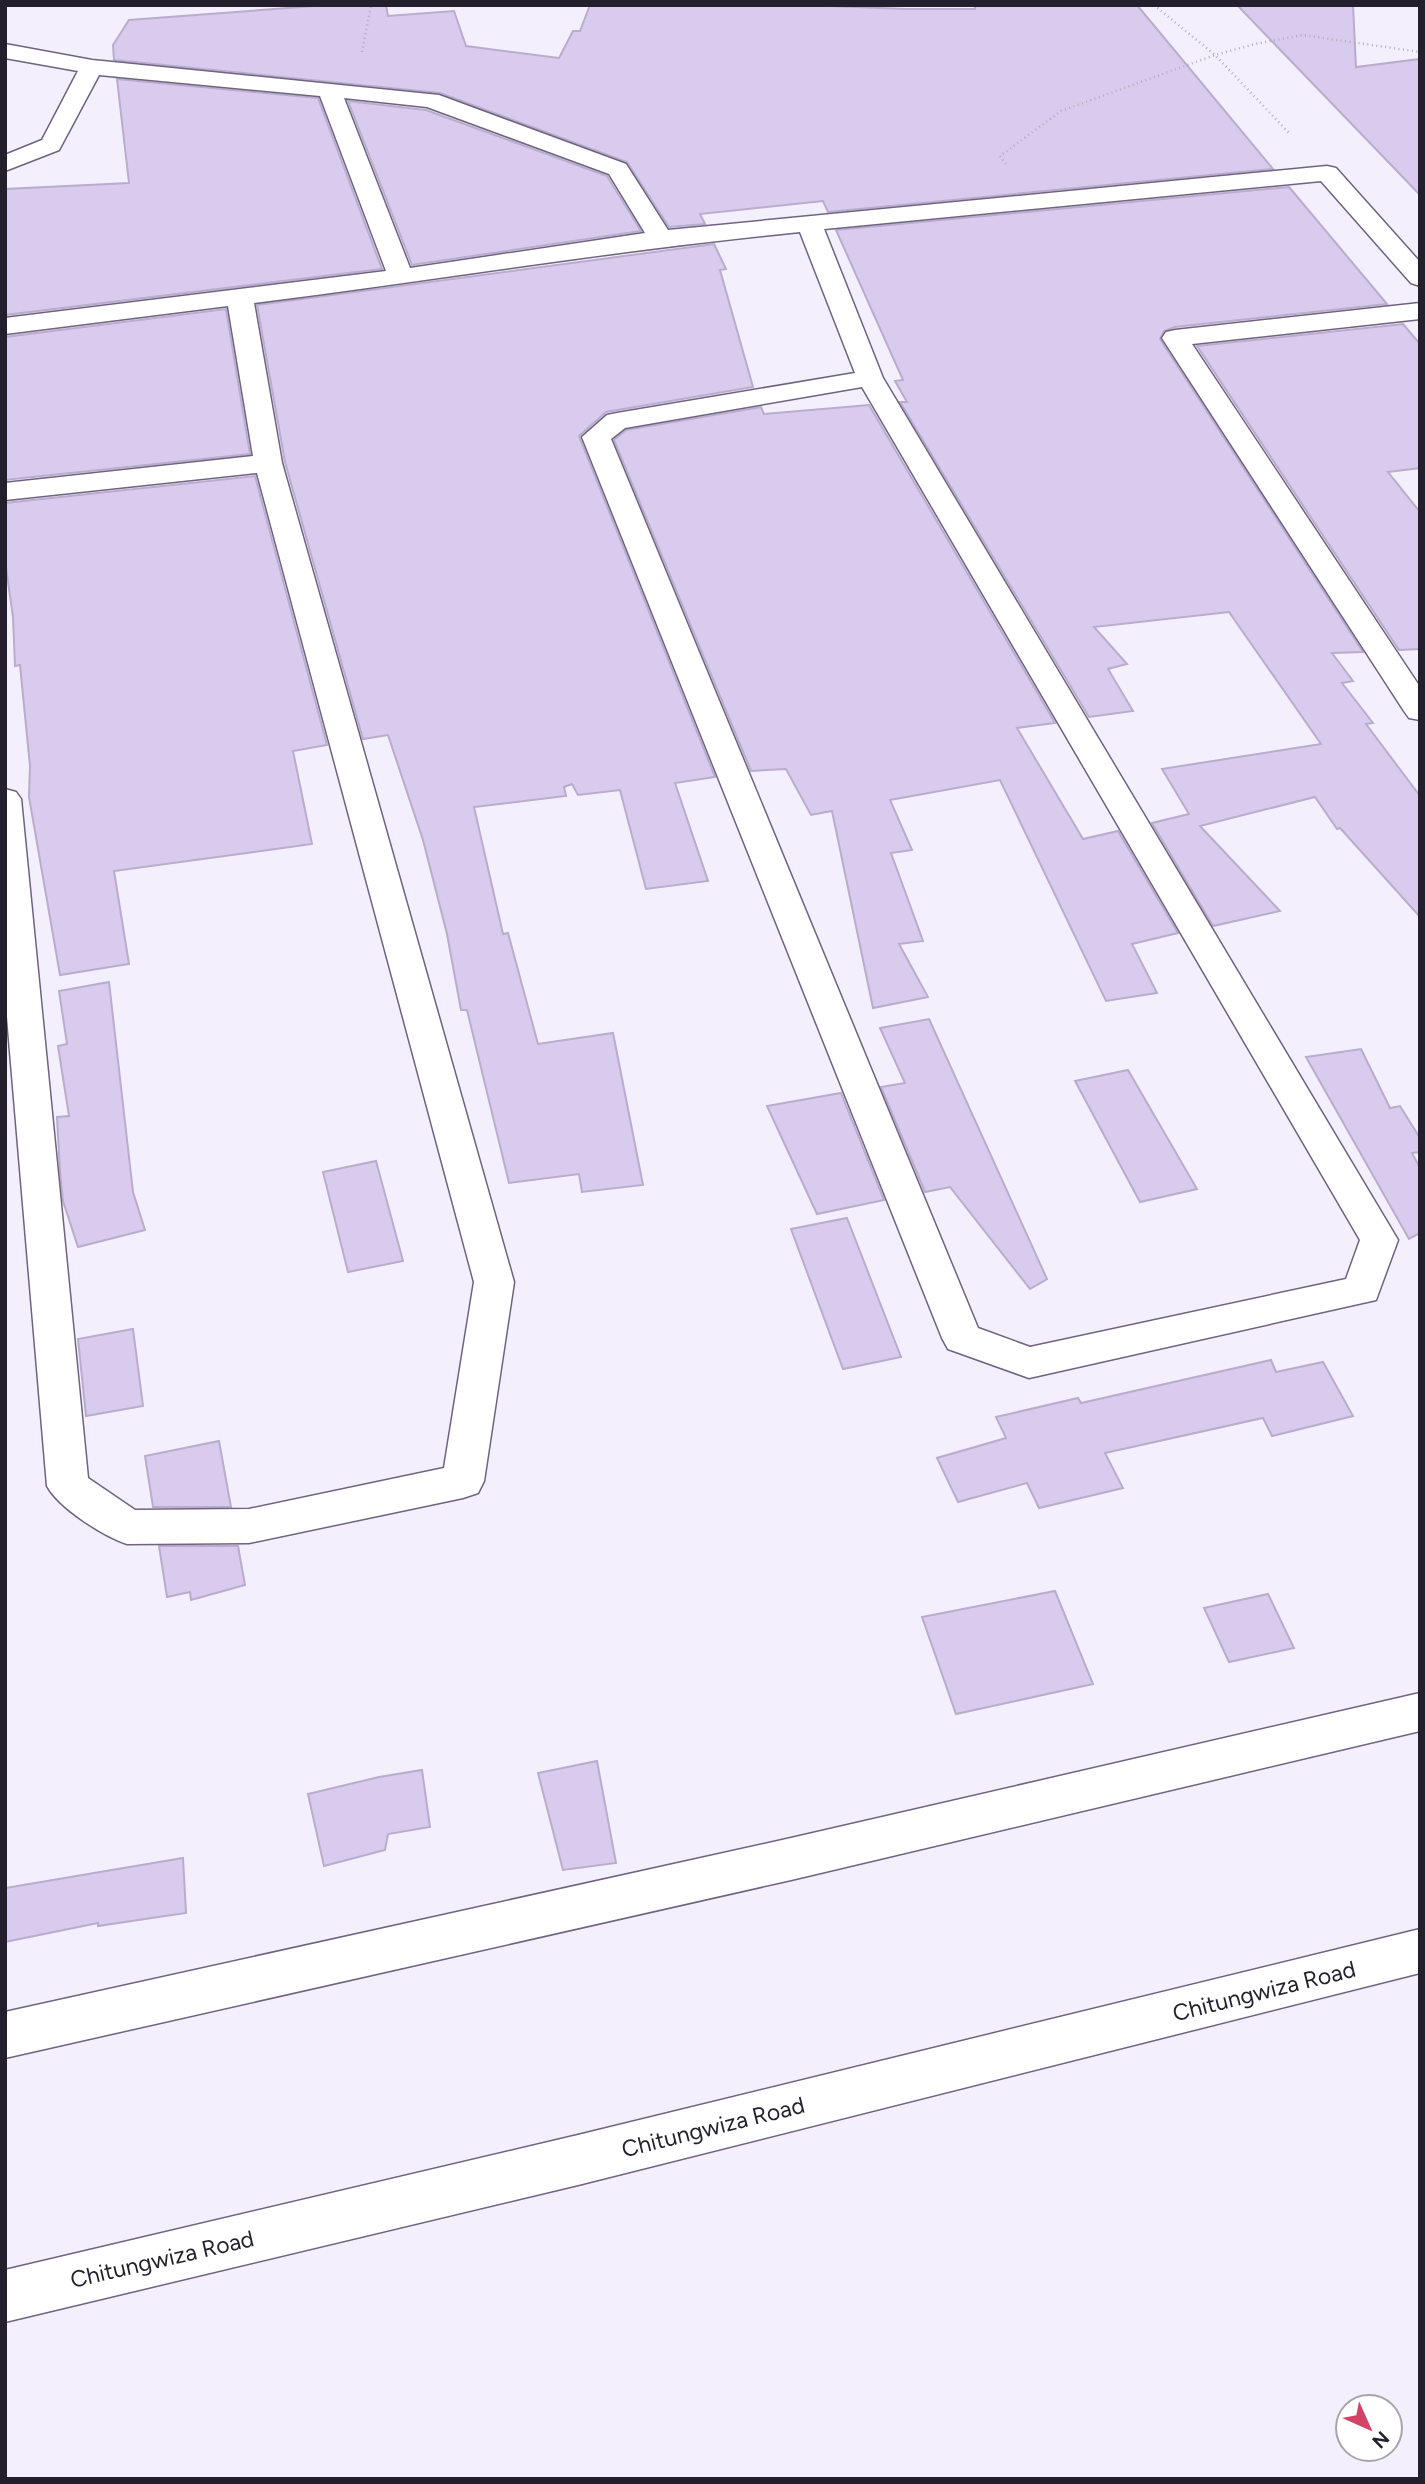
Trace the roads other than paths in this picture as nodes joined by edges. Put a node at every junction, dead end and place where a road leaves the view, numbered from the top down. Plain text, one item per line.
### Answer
1 (5, 51) edge
2 (92, 67) junction
3 (330, 90) junction
4 (5, 164) edge
5 (809, 222) junction
6 (661, 238) junction
7 (401, 277) junction
8 (1420, 278) edge
9 (240, 299) junction
10 (1420, 312) edge
11 (5, 326) edge
12 (870, 378) junction
13 (268, 463) junction
14 (5, 492) edge
15 (1420, 711) edge
16 (5, 799) edge
17 (1420, 1712) edge
18 (1420, 1951) edge
19 (5, 2035) edge
20 (5, 2296) edge

1 - 2 street
2 - 3 street
2 - 4 street
3 - 6 street
3 - 7 street
5 - 6 street
5 - 8 street
5 - 12 street
6 - 7 street
7 - 9 street
9 - 11 street
9 - 13 street
10 - 15 street
12 - 12 street
13 - 14 street
13 - 16 street
17 - 19 street
18 - 20 street, Chitungwiza Road

